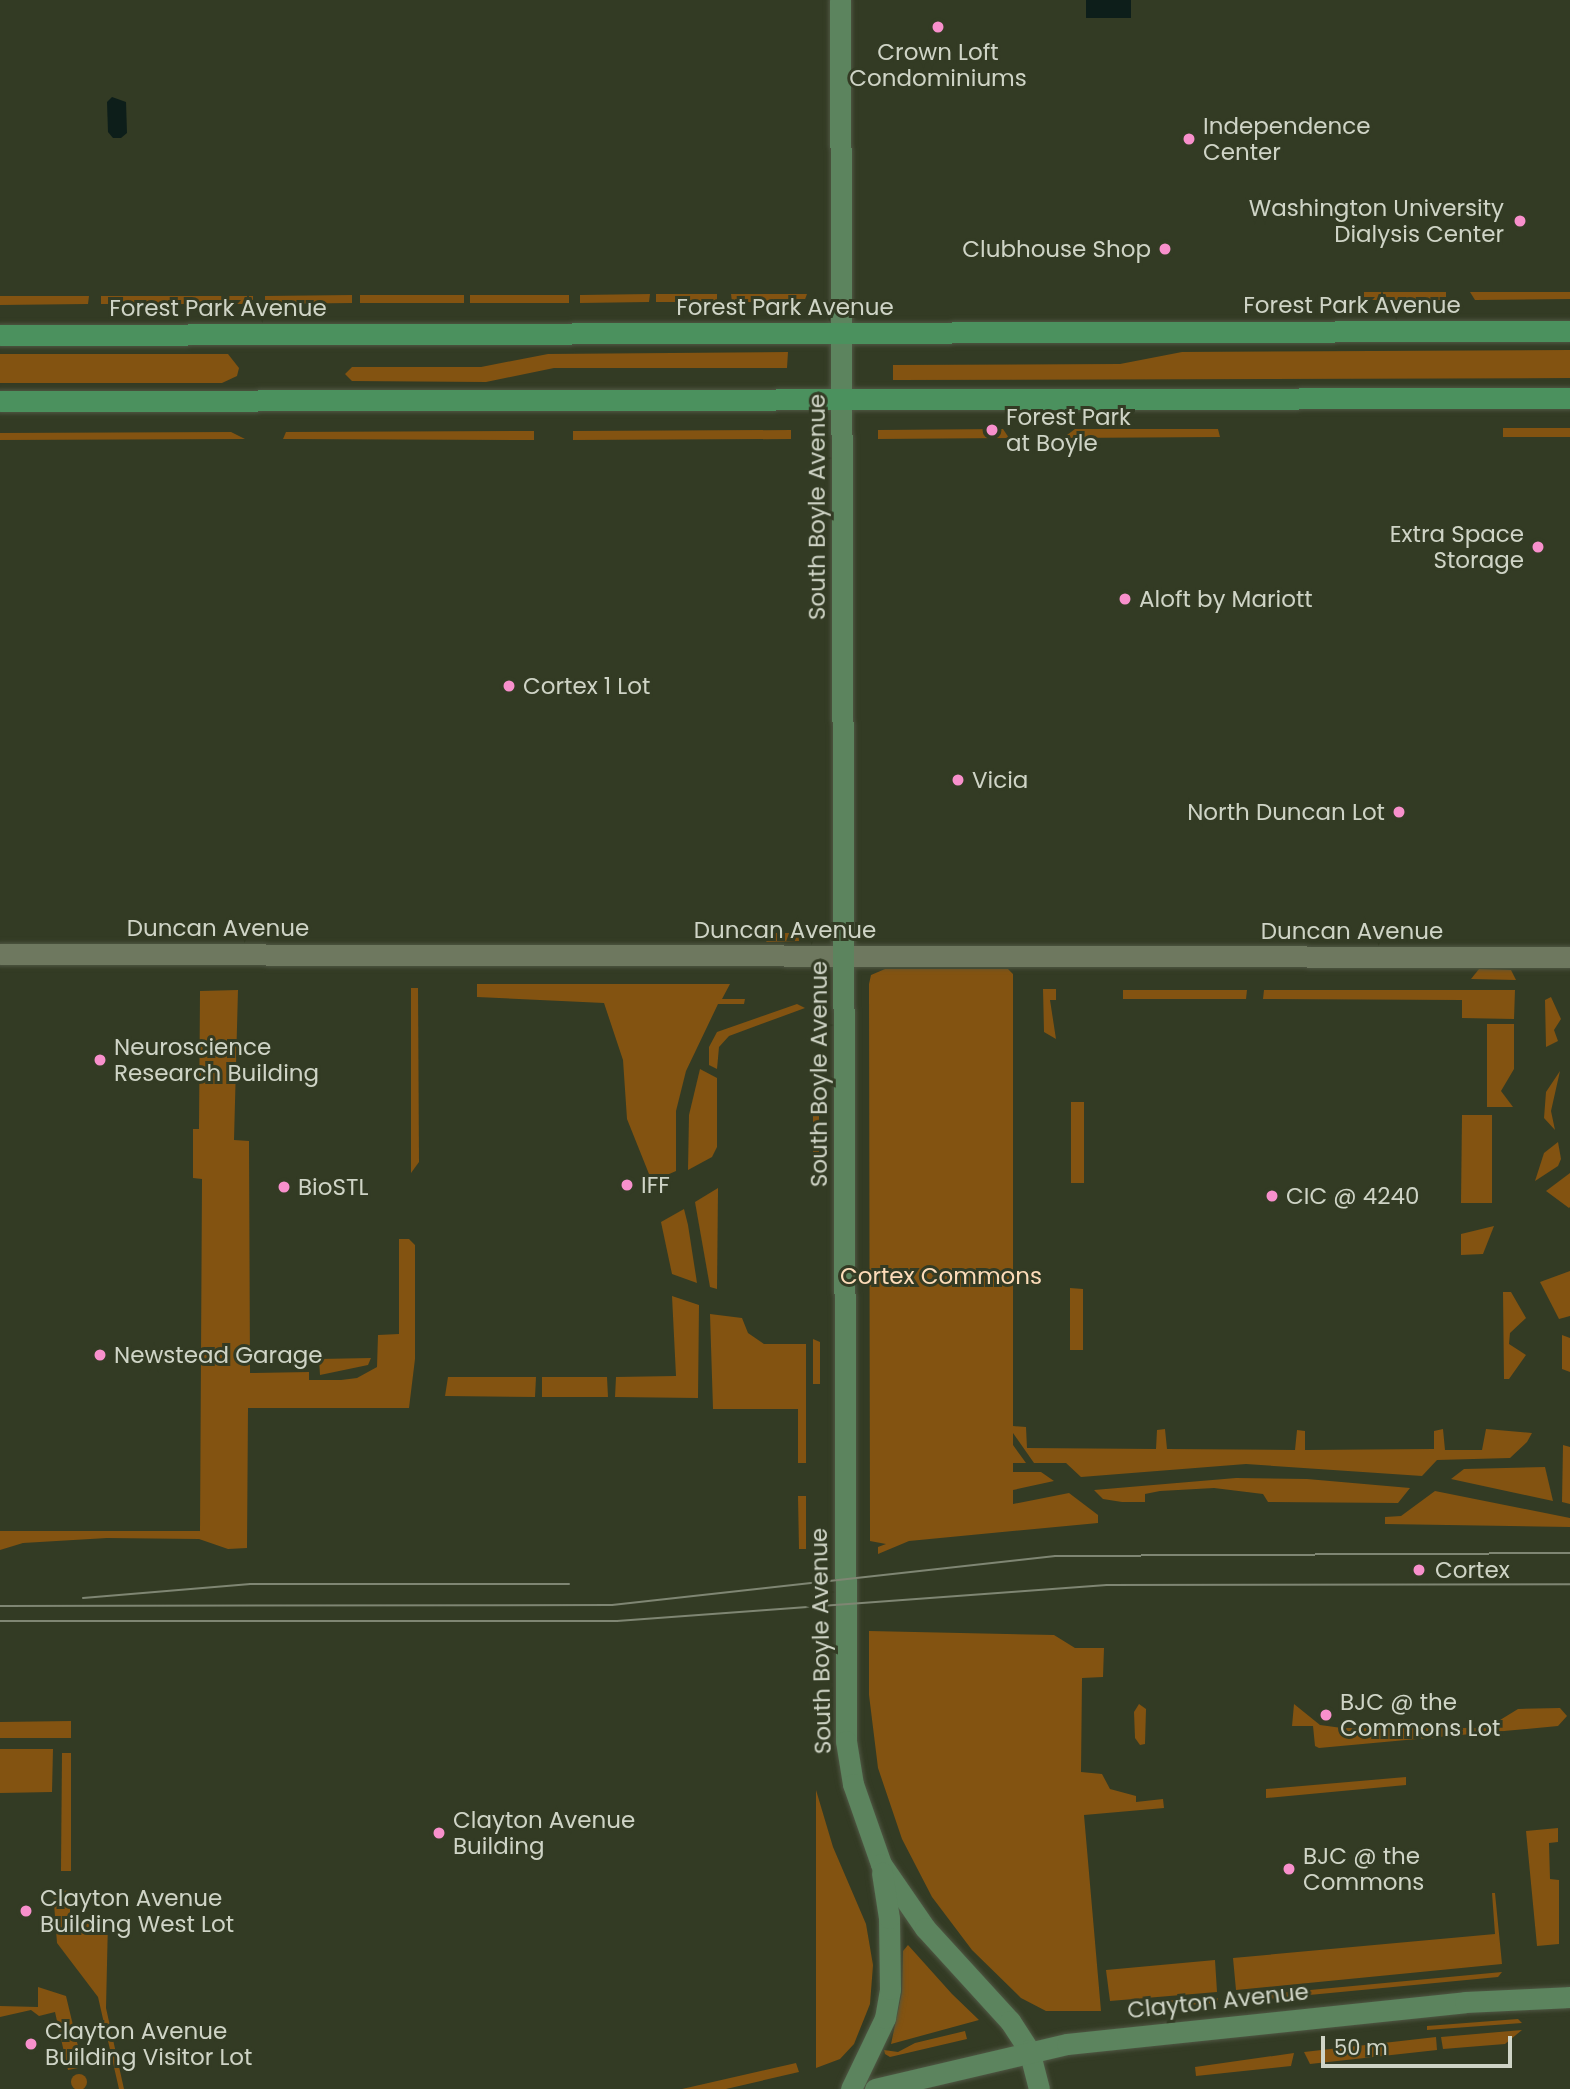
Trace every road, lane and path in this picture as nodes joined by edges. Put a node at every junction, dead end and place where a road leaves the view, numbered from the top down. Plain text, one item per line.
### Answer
1 (840, 0) edge
2 (1570, 331) edge
3 (842, 334) junction
4 (0, 335) edge
5 (1570, 398) edge
6 (844, 400) junction
7 (0, 401) edge
8 (0, 954) edge
9 (845, 957) junction
10 (1570, 957) edge
11 (881, 1864) junction
12 (1570, 1997) edge
13 (1029, 2050) junction
14 (851, 2089) edge
15 (875, 2089) edge
16 (1039, 2089) edge

1 - 3 street, South Boyle Avenue
2 - 3 main road, Forest Park Avenue
3 - 4 main road, Forest Park Avenue
3 - 6 street, South Boyle Avenue
5 - 6 main road
6 - 7 main road
6 - 9 street, South Boyle Avenue
8 - 9 street, Duncan Avenue
9 - 10 street, Duncan Avenue
9 - 11 street, South Boyle Avenue
11 - 13 street, South Boyle Avenue
11 - 14 street
12 - 13 street, Clayton Avenue
13 - 15 street, Clayton Avenue
13 - 16 street, South Boyle Avenue

